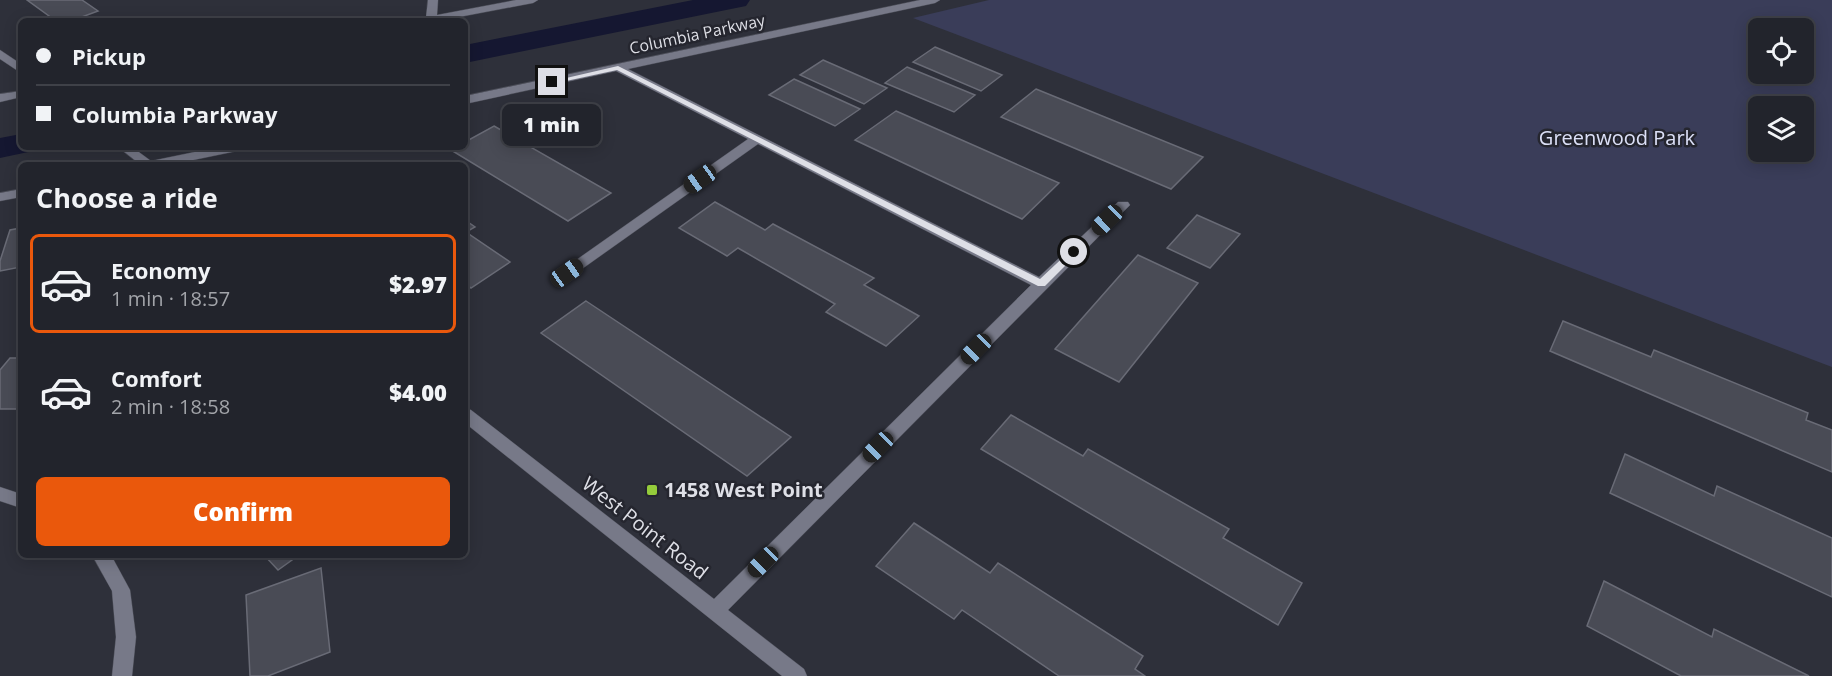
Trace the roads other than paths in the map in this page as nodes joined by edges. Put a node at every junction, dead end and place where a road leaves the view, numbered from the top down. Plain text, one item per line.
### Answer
1 (433, 0) edge
2 (533, 0) edge
3 (935, 0) edge
4 (427, 18) edge
5 (437, 18) edge
6 (0, 54) edge
7 (18, 68) edge
8 (618, 68) junction
9 (18, 95) edge
10 (0, 98) edge
11 (468, 99) edge
12 (758, 139) junction
13 (128, 150) edge
14 (222, 150) edge
15 (145, 162) edge
16 (164, 162) edge
17 (18, 194) edge
18 (0, 197) edge
19 (1123, 205) dead end
20 (567, 273) dead end
21 (1041, 284) junction
22 (468, 416) edge
23 (0, 494) edge
24 (18, 500) edge
25 (103, 558) edge
26 (714, 611) junction
27 (122, 676) edge
28 (797, 676) edge

1 - 4 street
2 - 5 street
3 - 8 street, Columbia Parkway
6 - 7 street
8 - 11 street, Columbia Parkway
8 - 12 street
9 - 10 street
12 - 20 street
12 - 21 street
13 - 15 street
14 - 16 street
17 - 18 street
19 - 21 street
21 - 26 street
22 - 26 street, West Point Road
23 - 24 street
25 - 27 street
26 - 28 street, West Point Road

